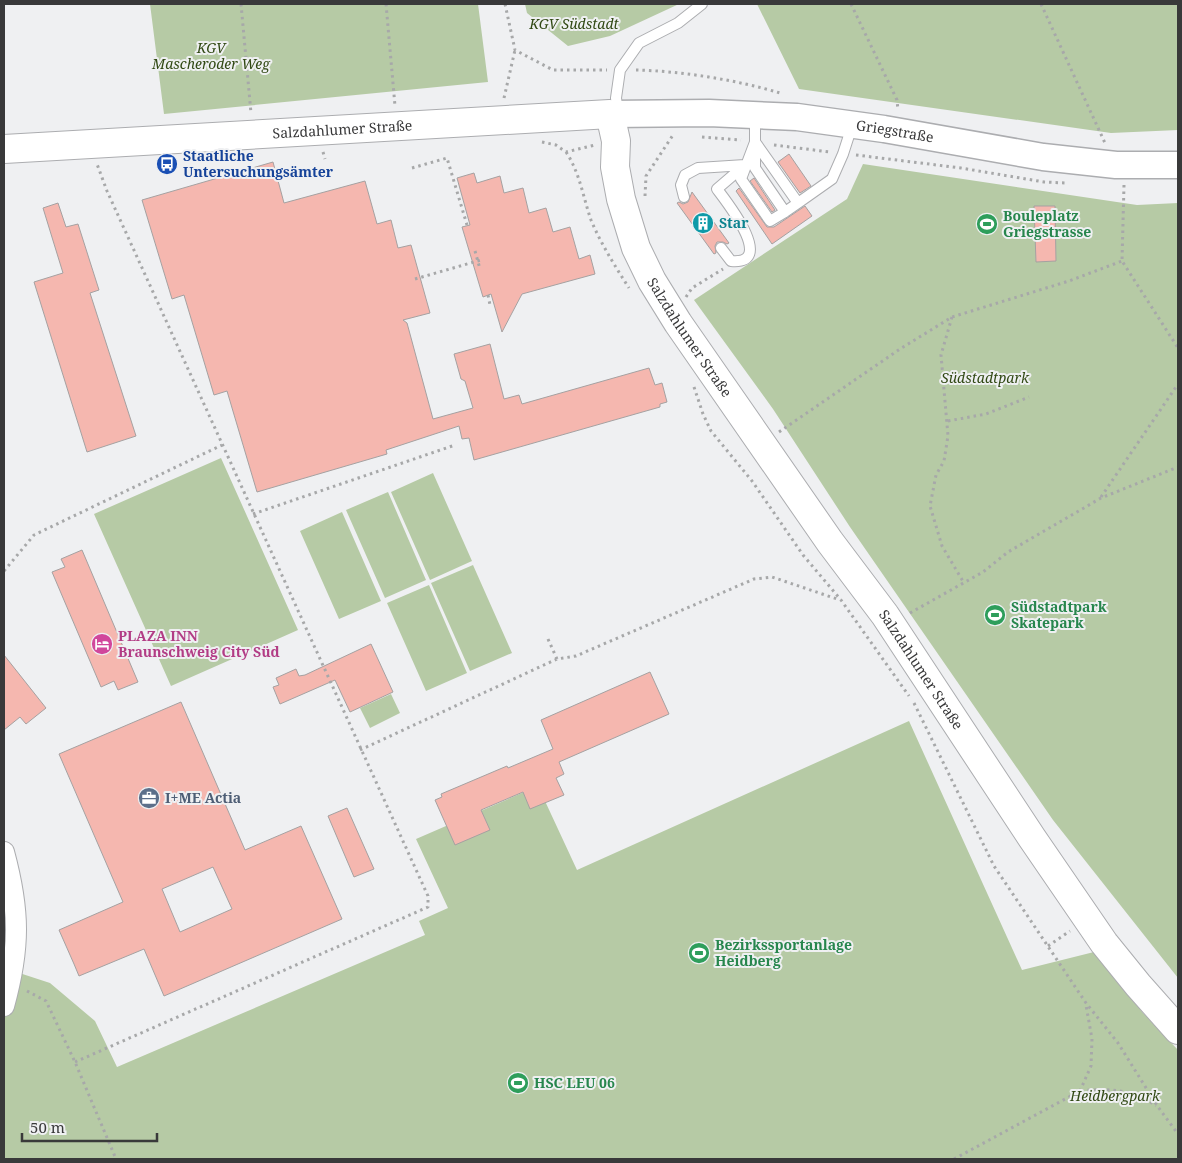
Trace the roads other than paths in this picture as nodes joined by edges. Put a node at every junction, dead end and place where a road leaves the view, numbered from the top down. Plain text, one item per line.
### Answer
1 (702, 4) edge
2 (614, 114) junction
3 (755, 115) junction
4 (853, 125) junction
5 (755, 142) junction
6 (4, 149) edge
7 (745, 165) junction
8 (1178, 165) edge
9 (684, 198) dead end
10 (798, 203) junction
11 (785, 212) junction
12 (722, 248) dead end
13 (4, 852) edge
14 (4, 1006) edge
15 (1178, 1030) edge

1 - 2 lane
2 - 3 street, Griegstraße
2 - 6 main road, Salzdahlumer Straße
2 - 15 main road, Salzdahlumer Straße
3 - 4 street, Griegstraße
3 - 5 lane
4 - 8 street, Griegstraße
4 - 10 lane
5 - 7 lane
5 - 10 lane
5 - 11 lane
7 - 9 lane
7 - 11 lane
7 - 12 lane
10 - 11 lane
13 - 14 street

